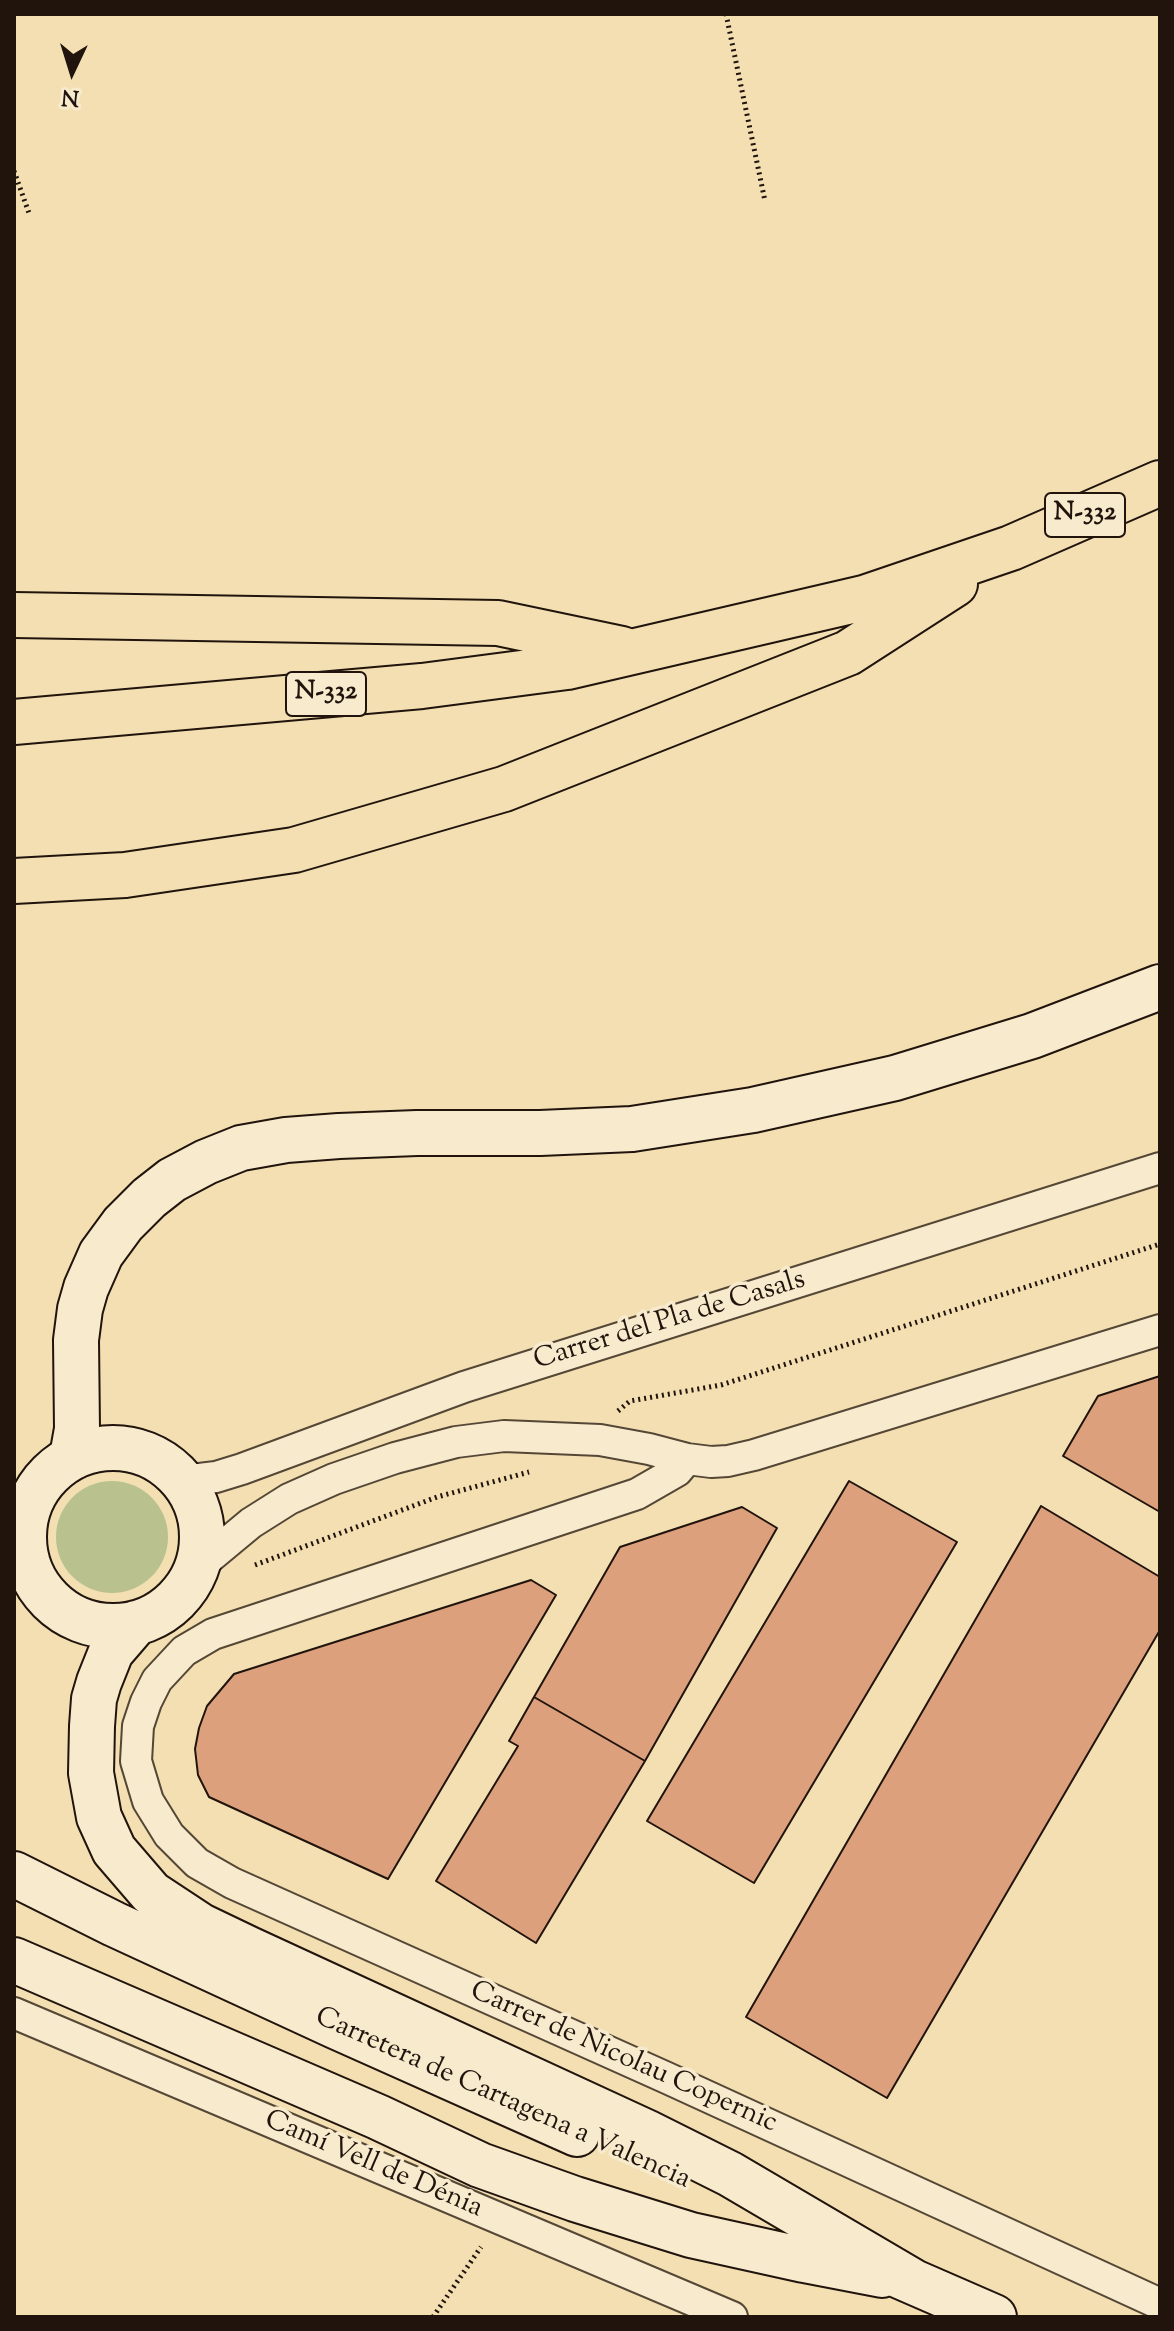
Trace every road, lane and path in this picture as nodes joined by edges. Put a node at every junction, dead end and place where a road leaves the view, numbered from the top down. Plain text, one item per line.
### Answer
1 (726, 14) edge
2 (14, 171) edge
3 (765, 201) dead end
4 (30, 216) dead end
5 (1160, 483) edge
6 (1011, 548) junction
7 (14, 615) edge
8 (636, 652) junction
9 (14, 722) edge
10 (14, 881) edge
11 (1160, 987) edge
12 (1160, 1168) edge
13 (1160, 1244) edge
14 (1160, 1330) edge
15 (78, 1371) junction
16 (600, 1440) junction
17 (135, 1450) junction
18 (72, 1457) junction
19 (687, 1459) junction
20 (539, 1470) dead end
21 (183, 1481) junction
22 (23, 1514) edge
23 (198, 1567) junction
24 (246, 1569) dead end
25 (29, 1589) edge
26 (136, 1623) junction
27 (14, 1874) edge
28 (14, 1960) edge
29 (14, 2013) edge
30 (500, 2219) junction
31 (912, 2281) junction
32 (1160, 2304) edge
33 (433, 2317) edge
34 (732, 2317) edge
35 (994, 2317) edge

1 - 3 path
2 - 4 path
5 - 6 highway, N-332
6 - 8 highway, N-332
6 - 10 highway
7 - 8 highway
8 - 9 highway, N-332
11 - 15 main road
12 - 21 street, Carrer del Pla de Casals
13 - 16 path
14 - 19 street
15 - 17 main road
15 - 18 main road
16 - 19 street
16 - 23 street
17 - 18 main road
17 - 21 main road
18 - 22 main road
19 - 32 street, Carrer de Nicolau Copernic
20 - 24 path
21 - 23 main road
22 - 25 main road
23 - 26 main road
25 - 26 main road
26 - 31 main road
27 - 31 main road, Carretera de Cartagena a Valencia
28 - 31 main road
29 - 30 street, Camí Vell de Dénia
30 - 33 path
30 - 34 street, Camí Vell de Dénia
31 - 35 main road, Carretera de Cartagena a Valencia

